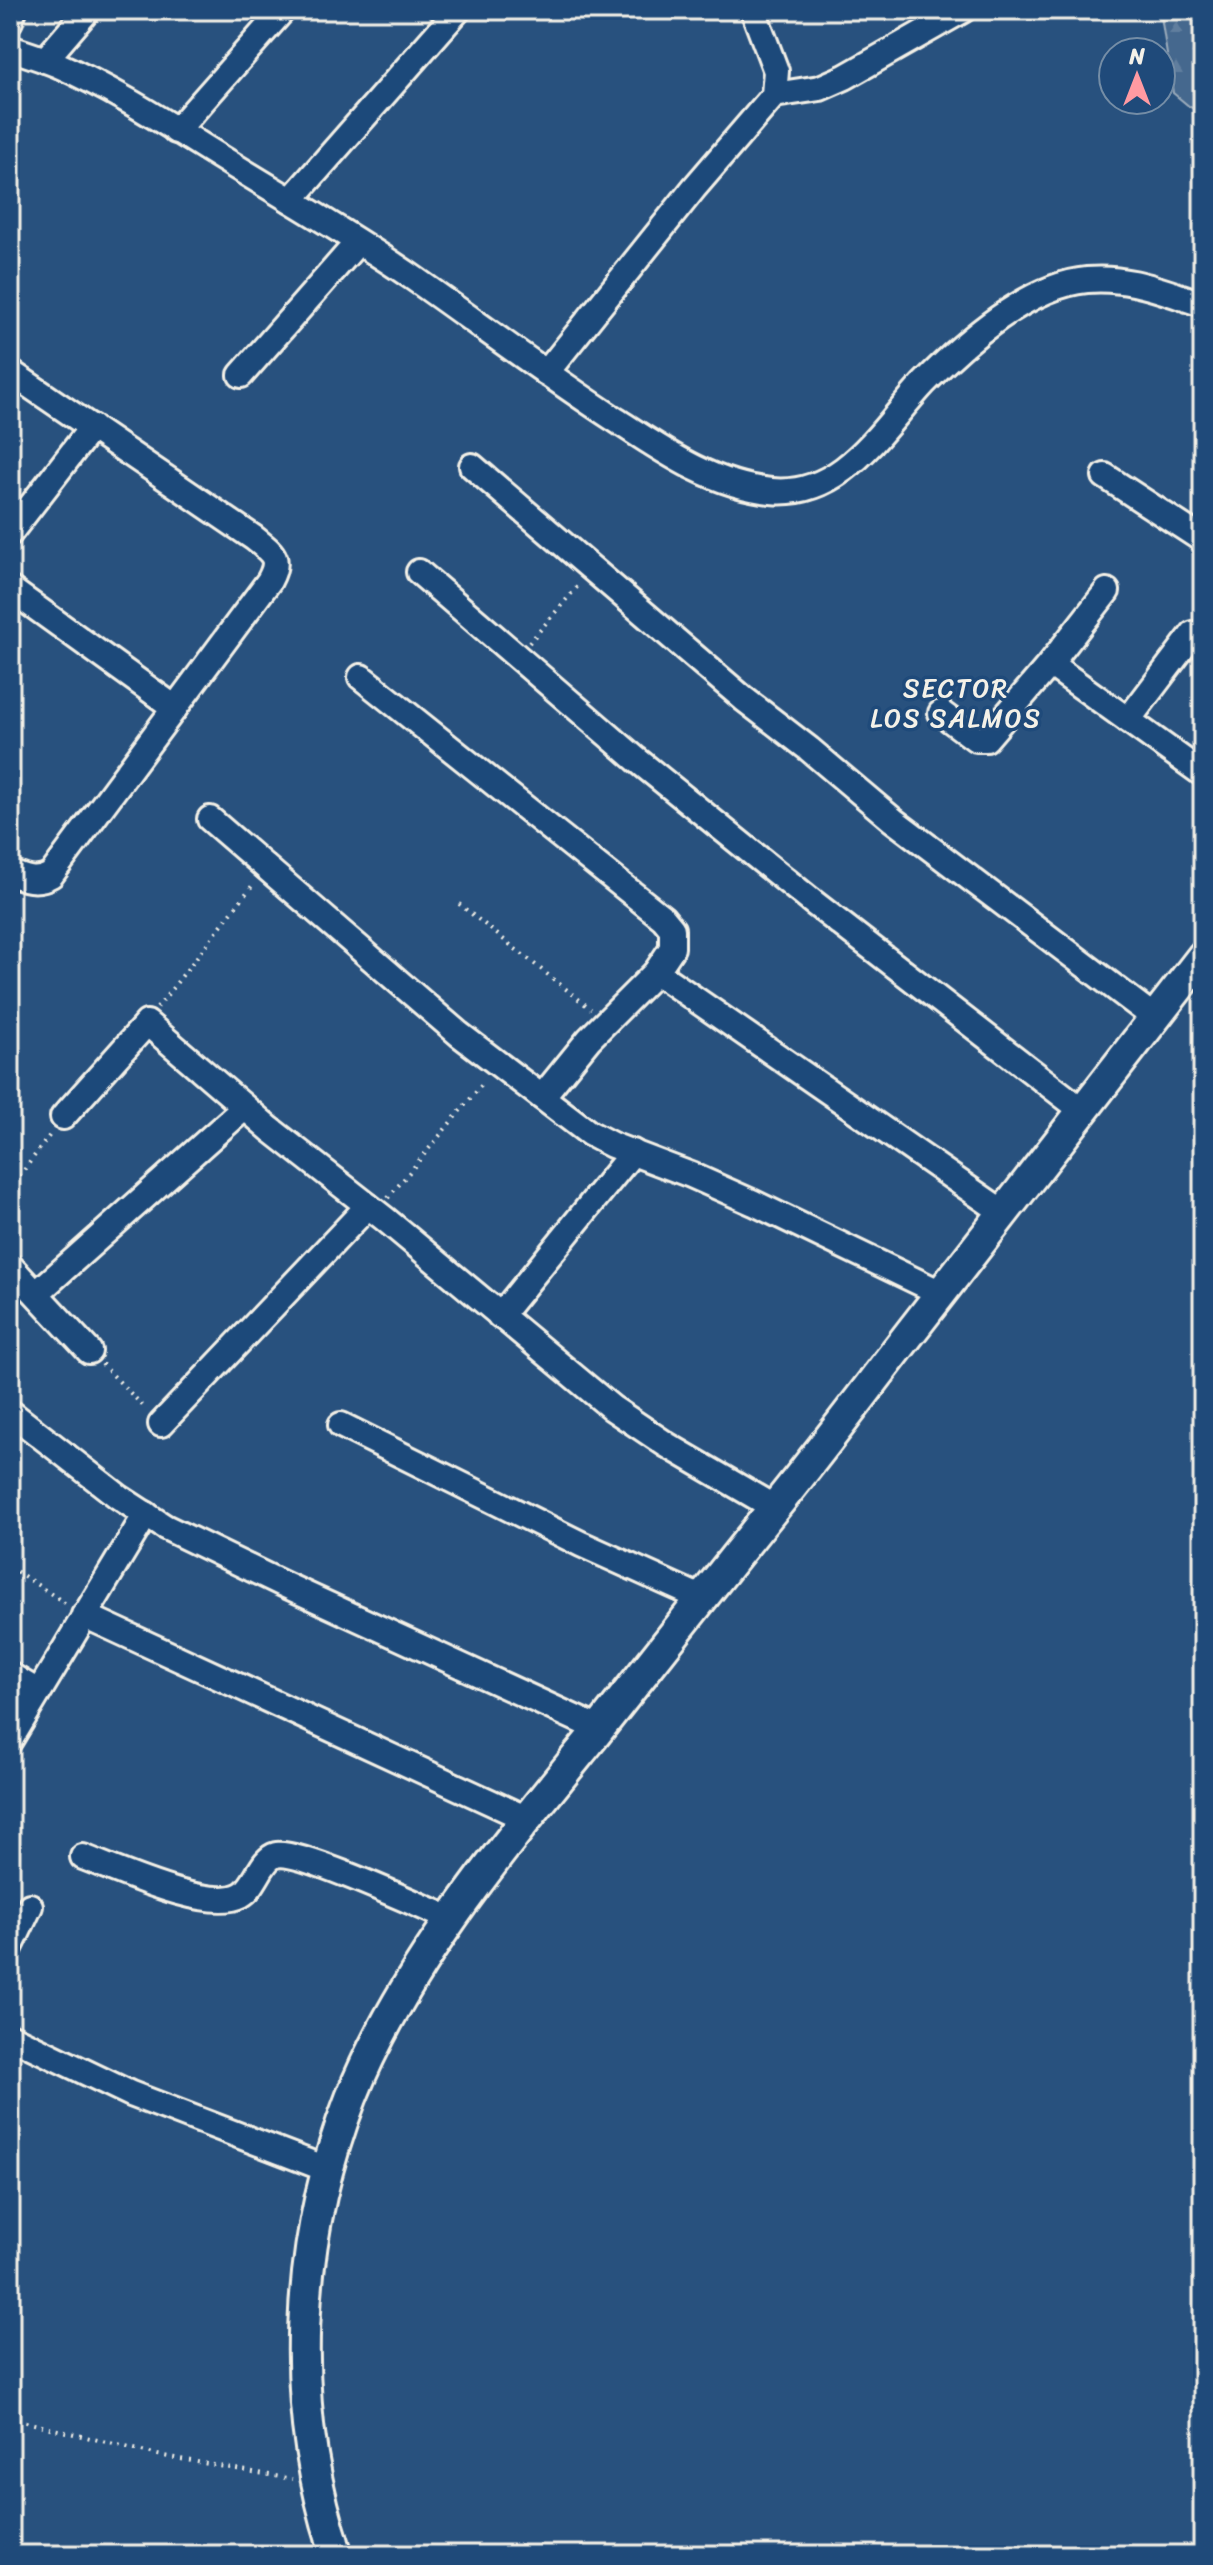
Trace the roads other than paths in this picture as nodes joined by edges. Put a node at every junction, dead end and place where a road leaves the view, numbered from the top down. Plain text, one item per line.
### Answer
1 (14, 10) edge
2 (88, 10) edge
3 (283, 10) edge
4 (458, 10) edge
5 (753, 10) edge
6 (963, 10) edge
7 (10, 21) edge
8 (10, 48) edge
9 (45, 60) junction
10 (774, 95) junction
11 (176, 131) junction
12 (291, 200) junction
13 (357, 243) junction
14 (1203, 304) edge
15 (10, 372) edge
16 (546, 373) junction
17 (241, 375) dead end
18 (92, 427) junction
19 (472, 466) dead end
20 (1105, 476) dead end
21 (10, 533) edge
22 (1203, 540) edge
23 (419, 572) dead end
24 (10, 589) edge
25 (1107, 591) dead end
26 (1193, 634) dead end
27 (1050, 664) junction
28 (361, 677) dead end
29 (175, 708) junction
30 (941, 713) dead end
31 (1128, 720) junction
32 (1203, 774) edge
33 (210, 819) dead end
34 (10, 872) edge
35 (1203, 956) edge
36 (656, 972) junction
37 (1155, 1018) junction
38 (542, 1097) junction
39 (244, 1108) junction
40 (1083, 1111) junction
41 (63, 1117) road end
42 (633, 1152) junction
43 (372, 1209) junction
44 (1004, 1213) junction
45 (10, 1266) edge
46 (37, 1293) junction
47 (941, 1293) junction
48 (500, 1316) junction
49 (89, 1351) road end
50 (10, 1412) edge
51 (161, 1424) road end
52 (341, 1425) dead end
53 (775, 1508) junction
54 (146, 1514) junction
55 (701, 1598) junction
56 (84, 1615) junction
57 (10, 1675) edge
58 (38, 1692) junction
59 (599, 1729) junction
60 (10, 1740) edge
61 (527, 1819) junction
62 (83, 1857) dead end
63 (30, 1906) dead end
64 (453, 1920) junction
65 (10, 1948) edge
66 (10, 2036) edge
67 (329, 2170) junction
68 (337, 2555) edge

1 - 7 street
2 - 9 street
3 - 11 street
4 - 12 street
5 - 10 street
6 - 10 street
8 - 9 street
9 - 11 street
10 - 16 street
11 - 12 street
12 - 13 street
13 - 16 street
13 - 17 street
14 - 16 street
15 - 18 street
18 - 21 street
18 - 29 street
19 - 37 street
20 - 22 street
23 - 40 street
24 - 29 street
25 - 27 street
26 - 31 street
27 - 30 street
27 - 31 street
28 - 36 street
29 - 34 street
31 - 32 street
33 - 38 street
35 - 37 street
36 - 38 street
36 - 44 street
37 - 40 street
38 - 42 street
39 - 41 street
39 - 43 street
39 - 46 street
40 - 44 street
42 - 47 street
42 - 48 street
43 - 48 street
43 - 51 street
44 - 47 street
45 - 46 street
46 - 49 street
47 - 53 street
48 - 53 street
50 - 54 street
52 - 55 street
53 - 55 street
54 - 56 street
54 - 59 street
55 - 59 street
56 - 58 street
56 - 61 street
57 - 58 street
58 - 60 street
59 - 61 street
61 - 64 street
62 - 64 street
63 - 65 street
64 - 67 street
66 - 67 street
67 - 68 street

